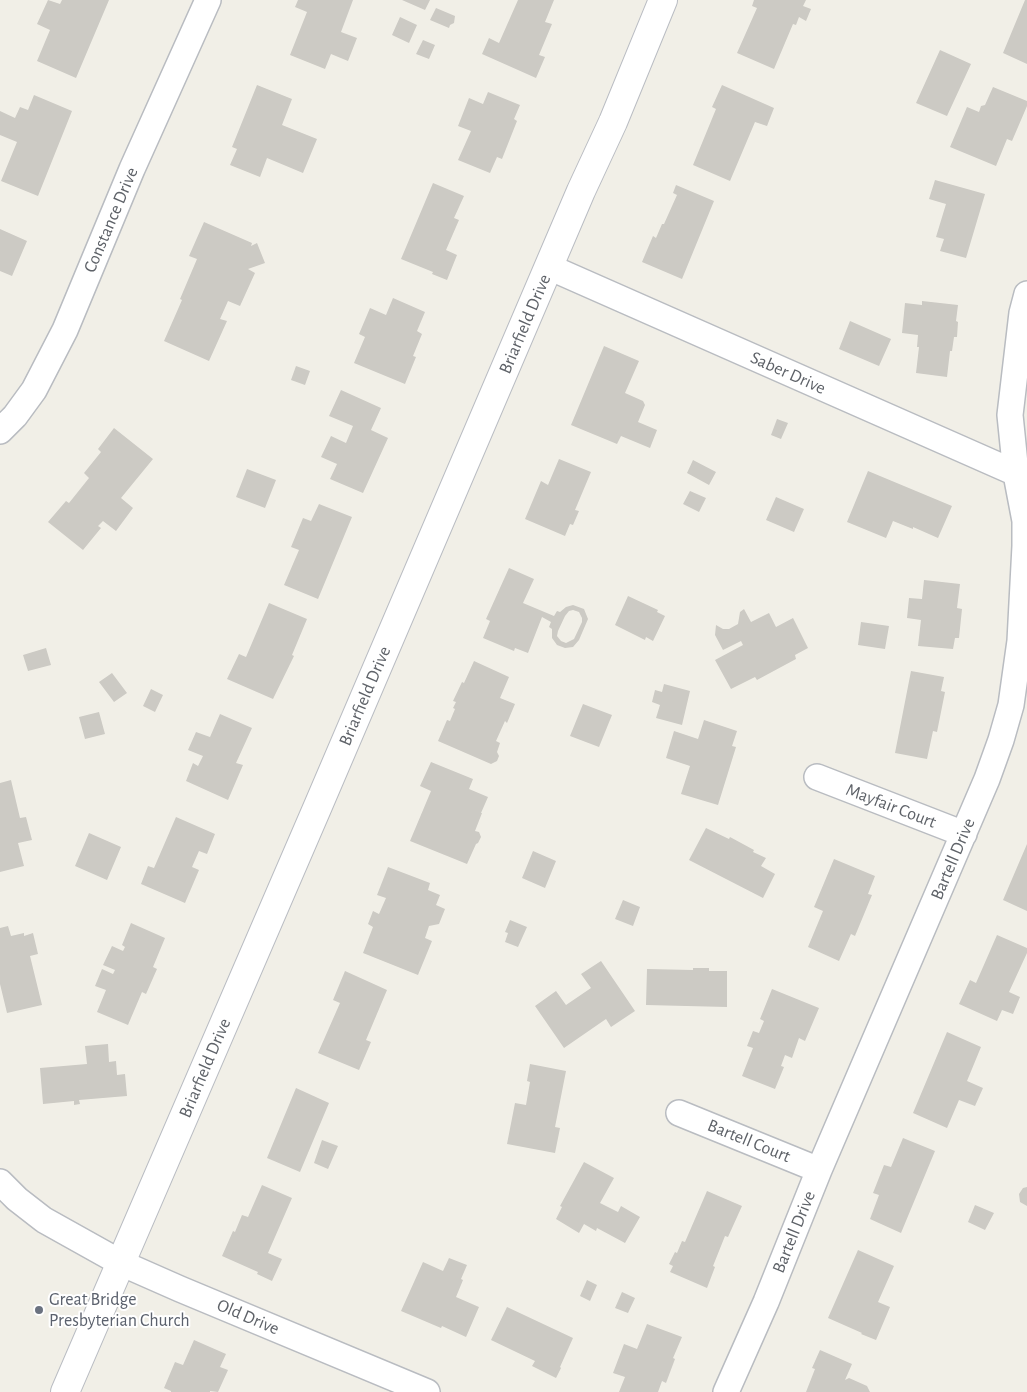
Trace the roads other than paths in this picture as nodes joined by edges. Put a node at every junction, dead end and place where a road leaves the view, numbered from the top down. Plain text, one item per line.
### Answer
1 (208, 0) edge
2 (663, 0) edge
3 (549, 267) junction
4 (1027, 294) edge
5 (0, 431) edge
6 (1022, 476) edge
7 (817, 777) dead end
8 (964, 834) junction
9 (679, 1113) dead end
10 (819, 1170) junction
11 (0, 1182) edge
12 (121, 1263) junction
13 (65, 1392) edge
14 (427, 1392) edge
15 (726, 1392) edge

1 - 5 street, Constance Drive
2 - 3 street, Briarfield Drive
3 - 6 street, Saber Drive
3 - 12 street, Briarfield Drive
4 - 6 street, Bartell Drive
6 - 8 street, Bartell Drive
7 - 8 street, Mayfair Court
8 - 10 street, Bartell Drive
9 - 10 street, Bartell Court
10 - 15 street, Bartell Drive
11 - 12 street, Old Drive
12 - 13 street, Briarfield Drive
12 - 14 street, Old Drive

